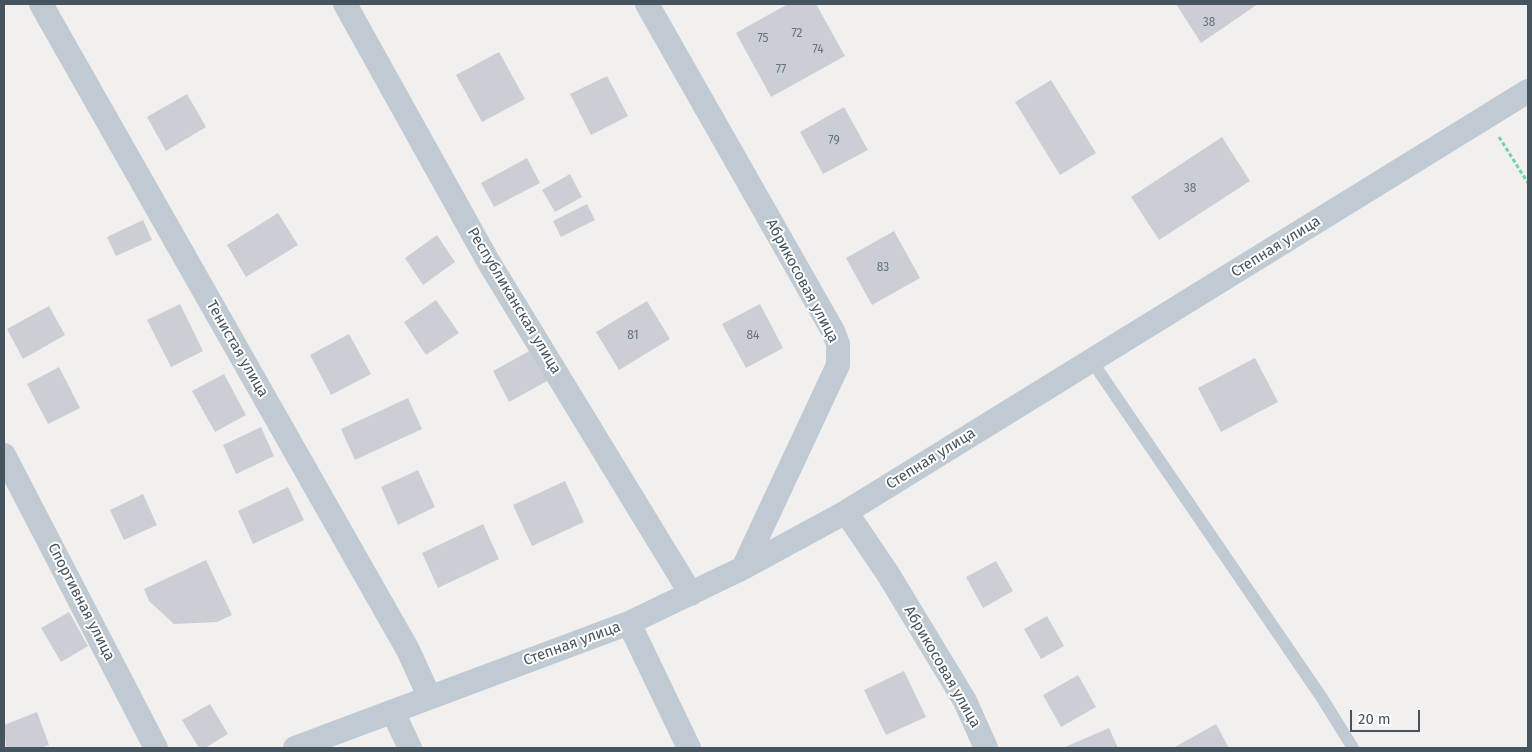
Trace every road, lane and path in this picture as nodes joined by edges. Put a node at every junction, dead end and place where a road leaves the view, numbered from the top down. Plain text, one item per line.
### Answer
1 (41, 4) edge
2 (345, 4) edge
3 (647, 4) edge
4 (1528, 91) edge
5 (1487, 117) junction
6 (1528, 183) edge
7 (1091, 360) junction
8 (4, 456) edge
9 (846, 512) junction
10 (742, 568) junction
11 (691, 594) junction
12 (630, 622) junction
13 (429, 696) junction
14 (393, 712) junction
15 (156, 748) edge
16 (295, 748) edge
17 (410, 748) edge
18 (689, 748) edge
19 (986, 748) edge
20 (1353, 748) edge

1 - 13 street, Тенистая улица
2 - 11 street, Республиканская улица
3 - 10 street, Абрикосовая улица
4 - 5 street, Степная улица
5 - 6 path
5 - 7 street, Степная улица
7 - 9 street, Степная улица
7 - 20 lane
8 - 15 street, Спортивная улица
9 - 10 street, Степная улица
9 - 19 street, Абрикосовая улица
10 - 11 street, Степная улица
11 - 12 street, Степная улица
12 - 13 street, Степная улица
12 - 18 street
13 - 14 street, Степная улица
14 - 16 street, Степная улица
14 - 17 street

